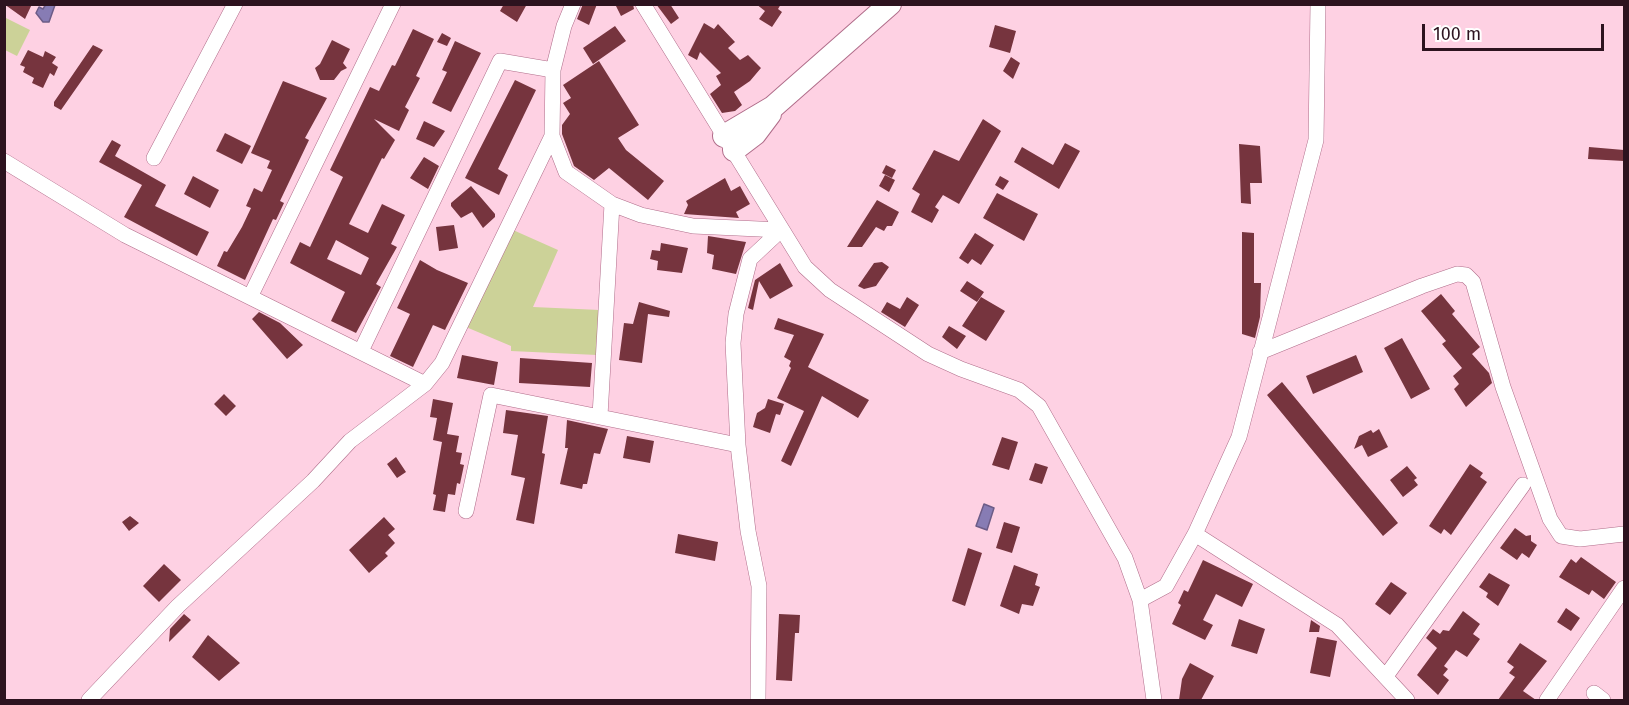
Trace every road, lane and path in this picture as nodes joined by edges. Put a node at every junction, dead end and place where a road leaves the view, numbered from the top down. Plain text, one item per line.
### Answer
1 (235, 4) edge
2 (393, 4) edge
3 (573, 4) edge
4 (643, 4) edge
5 (890, 4) edge
6 (1318, 4) edge
7 (553, 70) junction
8 (552, 136) junction
9 (729, 143) junction
10 (154, 158) dead end
11 (4, 161) edge
12 (612, 204) junction
13 (781, 230) junction
14 (253, 291) dead end
15 (361, 351) junction
16 (1260, 352) junction
17 (424, 384) junction
18 (600, 416) junction
19 (738, 445) junction
20 (1523, 485) dead end
21 (466, 511) dead end
22 (1196, 534) junction
23 (1624, 534) edge
24 (1624, 588) edge
25 (1140, 600) junction
26 (1386, 676) junction
27 (89, 700) edge
28 (758, 700) edge
29 (1154, 700) edge
30 (1407, 700) edge
31 (1547, 700) edge

1 - 10 street
2 - 14 street
3 - 7 street
4 - 9 street
5 - 9 highway
6 - 16 street
7 - 8 street
7 - 15 street
8 - 12 street
8 - 17 street
9 - 13 street
11 - 15 street
12 - 13 street
12 - 18 street
13 - 19 street
13 - 25 street
15 - 17 street
16 - 22 street
16 - 23 street
17 - 27 street
18 - 19 street
18 - 21 street
19 - 28 street
20 - 26 street
22 - 25 street
22 - 26 street
24 - 31 street
25 - 29 street
26 - 30 street

